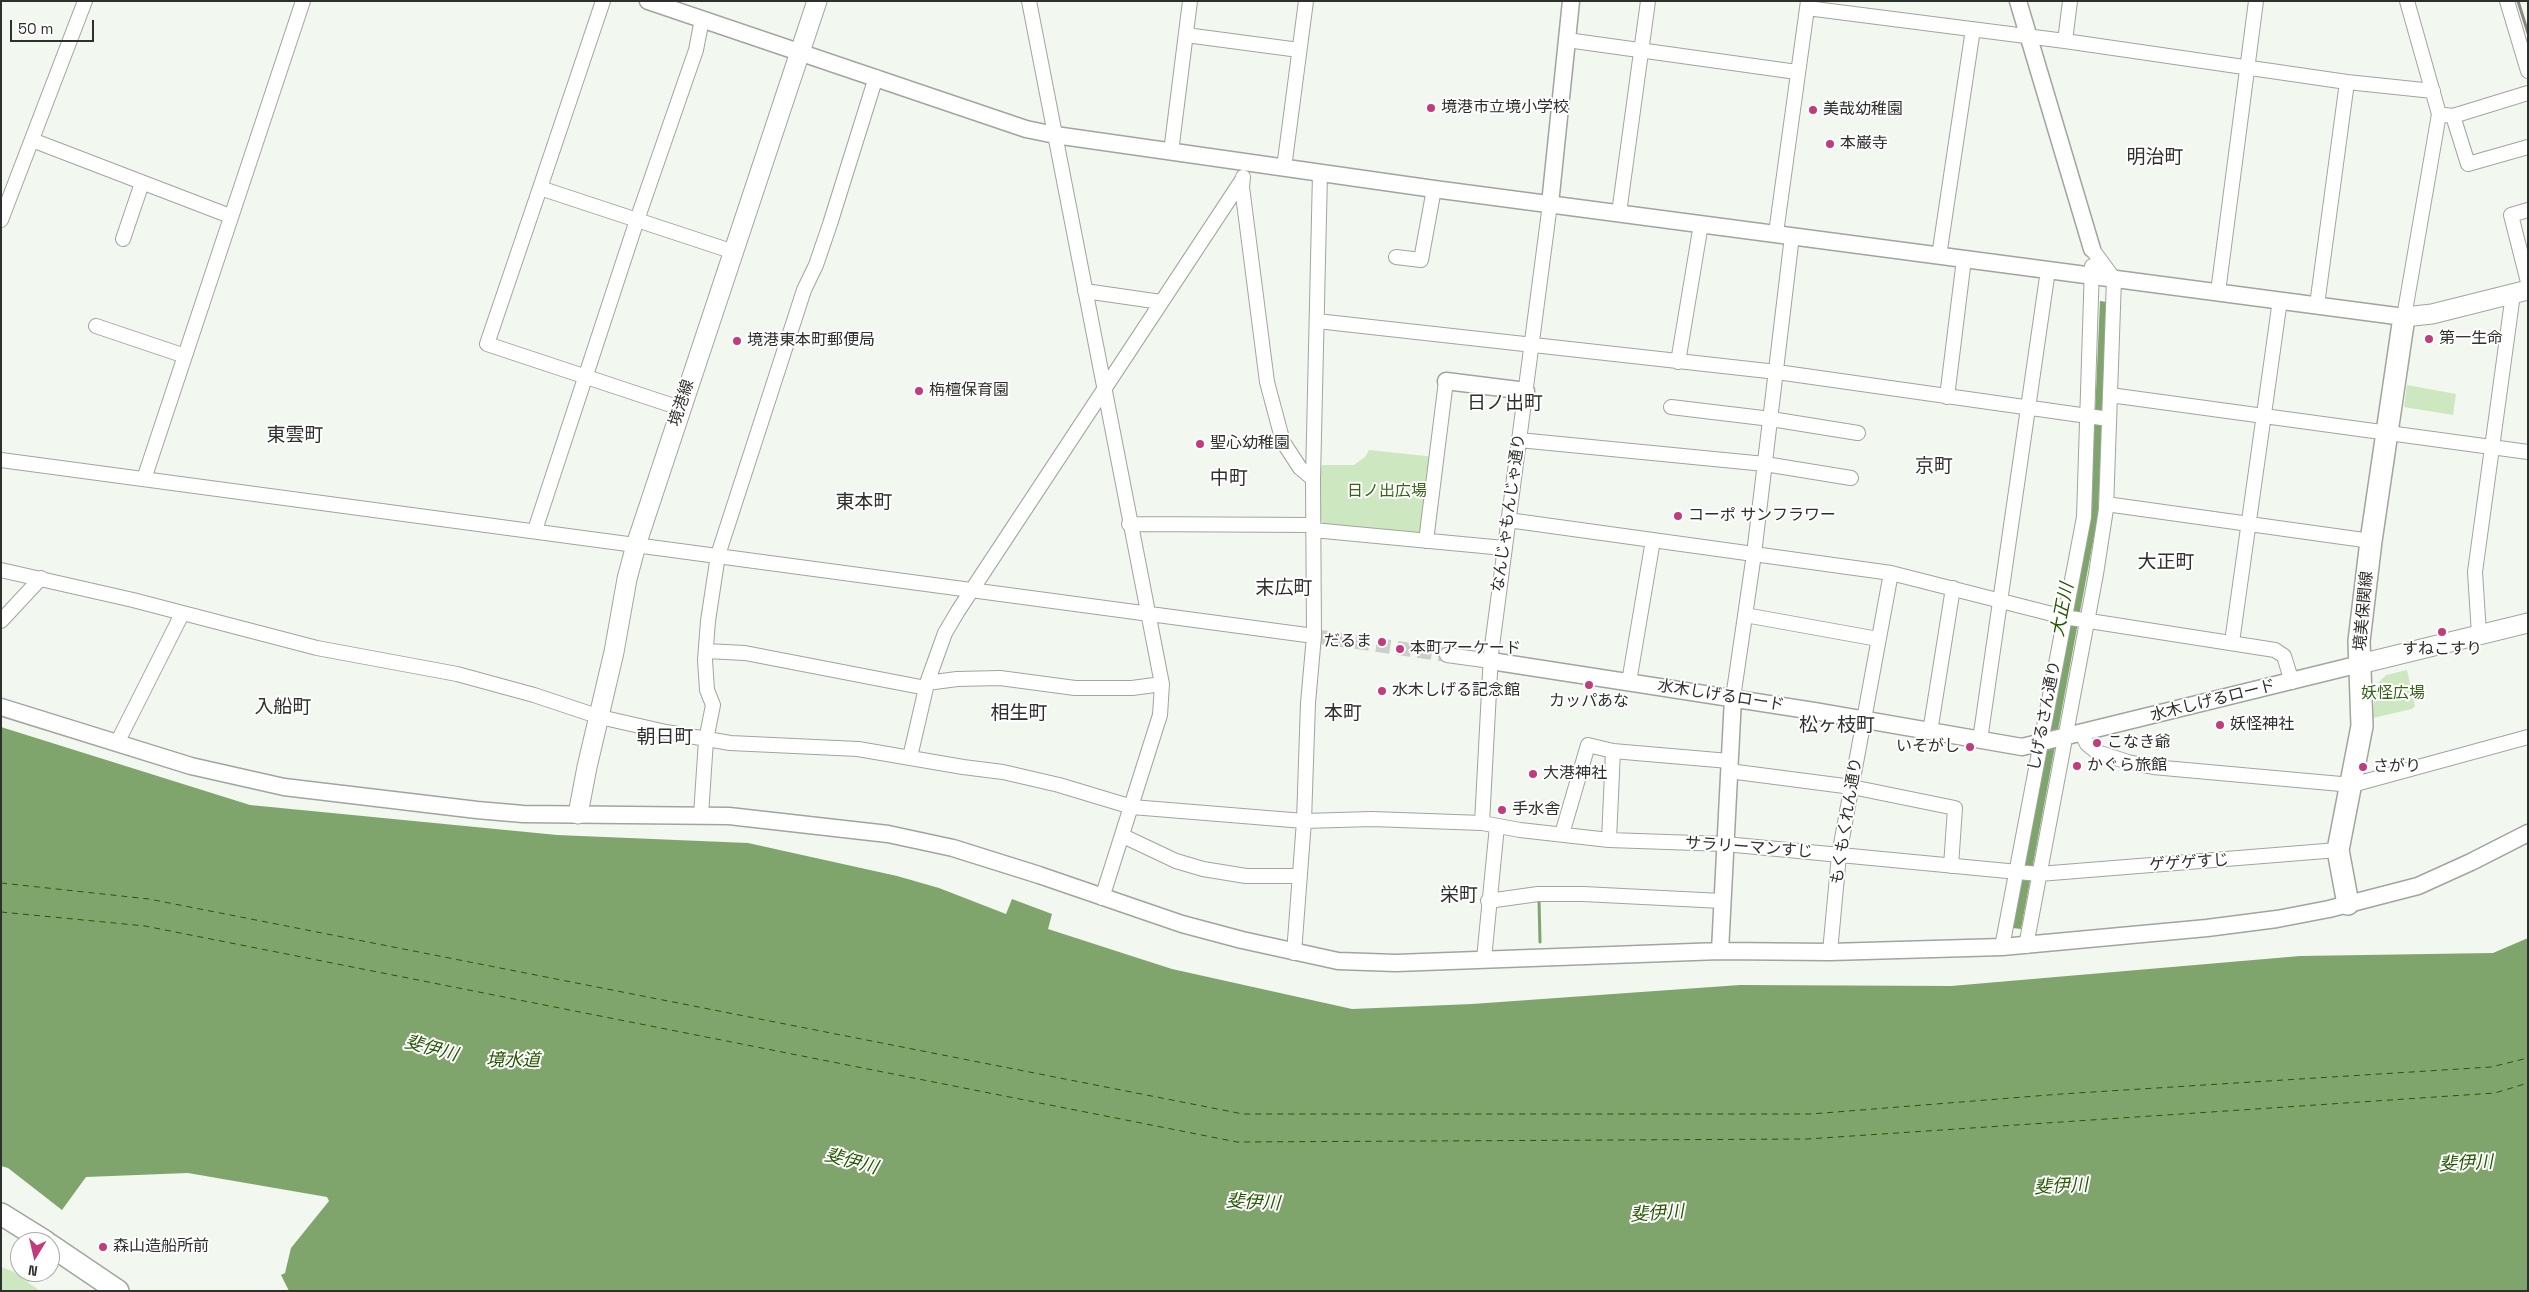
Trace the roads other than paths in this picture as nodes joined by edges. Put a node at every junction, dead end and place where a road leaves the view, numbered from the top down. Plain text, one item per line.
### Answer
1 (85, 1) edge
2 (302, 1) edge
3 (603, 1) edge
4 (648, 1) edge
5 (817, 1) edge
6 (1029, 1) edge
7 (1190, 1) edge
8 (1306, 1) edge
9 (1571, 1) edge
10 (1648, 1) edge
11 (2018, 1) edge
12 (2070, 1) edge
13 (2256, 1) edge
14 (2407, 1) edge
15 (2507, 1) edge
16 (1807, 5) edge
17 (702, 19) junction
18 (1974, 29) junction
19 (1186, 35) junction
20 (2029, 37) junction
21 (1567, 40) junction
22 (2065, 41) junction
23 (1643, 49) junction
24 (1299, 50) junction
25 (801, 52) junction
26 (2249, 68) junction
27 (2528, 71) edge
28 (1797, 72) junction
29 (876, 77) junction
30 (2347, 82) junction
31 (2433, 91) junction
32 (2528, 93) edge
33 (2446, 115) junction
34 (1054, 136) junction
35 (32, 140) junction
36 (2528, 147) edge
37 (1171, 152) junction
38 (1246, 162) junction
39 (1284, 168) junction
40 (1320, 173) junction
41 (1242, 180) junction
42 (142, 183) junction
43 (540, 188) junction
44 (1434, 189) junction
45 (1550, 204) junction
46 (2528, 210) edge
47 (1620, 213) junction
48 (230, 216) junction
49 (1, 220) edge
50 (637, 220) junction
51 (1701, 224) junction
52 (1784, 235) junction
53 (123, 239) dead end
54 (2092, 249) junction
55 (734, 252) junction
56 (1939, 256) junction
57 (1396, 257) dead end
58 (1964, 259) junction
59 (2048, 270) junction
60 (2092, 275) junction
61 (2114, 279) junction
62 (2528, 282) edge
63 (1085, 291) junction
64 (2218, 292) junction
65 (2520, 292) edge
66 (2280, 300) junction
67 (1161, 302) junction
68 (2317, 305) junction
69 (2404, 317) junction
70 (1317, 321) junction
71 (96, 326) dead end
72 (1531, 344) junction
73 (185, 356) junction
74 (1678, 362) junction
75 (1777, 372) junction
76 (585, 376) junction
77 (1446, 381) joint
78 (1103, 388) junction
79 (1526, 392) junction
80 (2110, 395) junction
81 (1947, 397) junction
82 (1672, 407) dead end
83 (680, 408) junction
84 (2028, 409) junction
85 (2265, 416) junction
86 (2088, 417) junction
87 (1771, 419) junction
88 (2109, 419) junction
89 (1858, 433) dead end
90 (2386, 434) junction
91 (1519, 440) junction
92 (2491, 447) junction
93 (2528, 452) edge
94 (1, 460) edge
95 (1765, 464) junction
96 (1313, 478) junction
97 (1851, 478) dead end
98 (144, 480) junction
99 (2106, 504) junction
100 (1508, 520) junction
101 (1129, 524) junction
102 (2250, 524) junction
103 (1313, 527) junction
104 (536, 530) junction
105 (1653, 540) junction
106 (2370, 541) junction
107 (1426, 542) junction
108 (636, 545) junction
109 (1504, 548) junction
110 (1754, 554) junction
111 (718, 555) junction
112 (1, 570) edge
113 (1891, 573) junction
114 (40, 578) junction
115 (1953, 588) junction
116 (972, 590) junction
117 (2000, 600) junction
118 (182, 614) junction
119 (1148, 614) junction
120 (1745, 615) junction
121 (2064, 617) junction
122 (2086, 620) junction
123 (1, 621) edge
124 (2528, 623) edge
125 (2478, 634) junction
126 (1314, 636) junction
127 (1878, 639) junction
128 (2232, 642) junction
129 (706, 652) junction
130 (1447, 655) tunnel mouth
131 (1491, 661) junction
132 (2360, 664) junction
133 (1630, 682) junction
134 (2292, 682) junction
135 (1162, 684) junction
136 (926, 686) junction
137 (1733, 698) junction
138 (1, 708) edge
139 (600, 717) junction
140 (1863, 721) junction
141 (1930, 732) junction
142 (2082, 734) junction
143 (2528, 737) edge
144 (2065, 738) junction
145 (706, 740) junction
146 (1980, 740) junction
147 (117, 743) junction
148 (2040, 744) junction
149 (1613, 751) junction
150 (910, 757) junction
151 (1729, 766) junction
152 (2352, 785) junction
153 (1852, 787) junction
154 (1132, 807) junction
155 (578, 814) junction
156 (701, 815) junction
157 (1304, 821) junction
158 (1482, 823) junction
159 (1497, 826) junction
160 (2528, 833) edge
161 (1562, 834) junction
162 (1123, 836) junction
163 (1609, 840) junction
164 (1725, 844) junction
165 (2338, 850) junction
166 (1839, 855) junction
167 (1951, 866) junction
168 (2016, 872) junction
169 (2039, 874) junction
170 (1300, 876) junction
171 (1102, 898) junction
172 (1488, 901) junction
173 (1722, 901) junction
174 (2348, 904) junction
175 (2026, 946) junction
176 (2002, 947) junction
177 (1720, 951) junction
178 (1830, 952) junction
179 (1294, 953) junction
180 (1484, 959) junction
181 (1, 1214) edge
182 (30, 1232) edge
183 (60, 1252) edge
184 (118, 1291) edge

1 - 35 street
2 - 48 street
3 - 43 street
4 - 17 street
5 - 25 main road, 境港線
6 - 34 street
7 - 19 street
8 - 24 street
9 - 21 street
10 - 23 street
11 - 20 street
12 - 22 street
13 - 26 street
14 - 31 street
15 - 27 street
16 - 18 street
16 - 28 street
17 - 25 street
17 - 50 street
18 - 20 street
18 - 56 street
19 - 24 street
19 - 37 street
20 - 22 street
20 - 54 street
21 - 23 street
21 - 45 street
22 - 26 street
23 - 28 street
23 - 47 street
24 - 39 street
25 - 29 street
25 - 55 main road, 境港線
26 - 30 street
26 - 64 street
28 - 52 street
29 - 34 street
29 - 111 street
30 - 31 street
30 - 68 street
31 - 33 street
32 - 33 street
33 - 36 street
33 - 69 street
34 - 37 street
34 - 63 street
35 - 42 street
35 - 49 street
37 - 38 street
38 - 39 street
38 - 41 street
39 - 40 street
40 - 44 street
40 - 70 street
41 - 67 street
41 - 96 street
42 - 48 street
42 - 53 street
43 - 50 street
43 - 76 street
44 - 45 street
44 - 57 street
45 - 47 street
45 - 72 street, なんじゃもんじゃ通り
46 - 62 street
47 - 51 street
48 - 73 street
50 - 55 street
50 - 76 street
51 - 52 street
51 - 74 street
52 - 56 street
52 - 75 street
54 - 60 street, しげるさん通り
54 - 61 street
55 - 83 main road, 境港線
56 - 58 street
58 - 59 street
58 - 81 street
59 - 60 street
59 - 84 street
60 - 61 street
60 - 86 street, しげるさん通り
61 - 64 street
61 - 80 street
63 - 67 street
63 - 78 street
64 - 66 street
65 - 69 main road
65 - 92 street
66 - 68 street
66 - 85 street
67 - 78 street
68 - 69 street
69 - 90 main road, 境美保関線
70 - 72 street
70 - 96 street
71 - 73 street
72 - 74 street
72 - 79 street, なんじゃもんじゃ通り
73 - 98 street
74 - 75 street
75 - 81 street
75 - 87 street
76 - 83 street
76 - 104 street
77 - 79 street
77 - 107 street
78 - 101 street
78 - 116 street
79 - 91 street, なんじゃもんじゃ通り
80 - 85 street
80 - 88 street
81 - 84 street
82 - 87 street
83 - 108 main road, 境港線
84 - 86 street
84 - 117 street
85 - 90 street
85 - 102 street
86 - 88 street
86 - 121 street, しげるさん通り
87 - 89 street
87 - 95 street
88 - 99 street
90 - 92 street
90 - 106 main road, 境美保関線
91 - 95 street
91 - 100 street, なんじゃもんじゃ通り
92 - 93 street
92 - 125 street
94 - 98 street
95 - 97 street
95 - 110 street
96 - 103 street
98 - 104 street
99 - 102 street
99 - 122 street
100 - 105 street
100 - 109 street, なんじゃもんじゃ通り
101 - 103 street
101 - 119 street
102 - 106 street
102 - 128 street
103 - 107 street
103 - 126 street
104 - 108 street
105 - 110 street
105 - 133 street
106 - 132 main road, 境美保関線
107 - 109 street
108 - 111 street
108 - 139 main road, 境港線
109 - 131 street, なんじゃもんじゃ通り
110 - 113 street
110 - 120 street
111 - 116 street
111 - 129 street
112 - 114 street, サラリーマンすじ
113 - 115 street
113 - 127 street, もくもくれん通り
114 - 118 street, サラリーマンすじ
114 - 123 street
115 - 117 street
115 - 141 street
116 - 119 street
116 - 136 street
117 - 121 street
117 - 146 street
118 - 139 street, サラリーマンすじ
118 - 147 street
119 - 126 street
119 - 135 street
120 - 127 street
120 - 137 street
121 - 122 street
121 - 148 street, しげるさん通り
122 - 128 street
122 - 144 street
124 - 125 main road
125 - 132 main road
126 - 157 street
127 - 140 street, もくもくれん通り
128 - 134 street
129 - 136 street
129 - 145 street
130 - 131 street
131 - 133 street, 水木しげるロード
131 - 158 street, なんじゃもんじゃ通り
132 - 134 street, 水木しげるロード
132 - 152 main road, 境美保関線
133 - 137 street, 水木しげるロード
134 - 142 street, 水木しげるロード
135 - 136 street
135 - 154 street
136 - 150 street
137 - 140 street, 水木しげるロード
137 - 151 street
138 - 147 street
139 - 145 street, サラリーマンすじ
139 - 155 main road, 境港線
140 - 141 street, 水木しげるロード
140 - 153 street, もくもくれん通り
141 - 146 street, 水木しげるロード
142 - 144 street, 水木しげるロード
142 - 152 street
143 - 152 street
144 - 148 street, 水木しげるロード
144 - 169 street
145 - 150 street, サラリーマンすじ
145 - 156 street
146 - 148 street, 水木しげるロード
147 - 155 street
148 - 168 street, しげるさん通り
149 - 151 street
149 - 161 street
149 - 163 street
150 - 154 street, サラリーマンすじ
151 - 153 street
151 - 164 street
152 - 165 main road, 境美保関線
153 - 166 street, もくもくれん通り
153 - 167 street
154 - 157 street, サラリーマンすじ
154 - 162 street
155 - 156 street
156 - 171 street
157 - 158 street, サラリーマンすじ
157 - 170 street
158 - 159 street, サラリーマンすじ
159 - 161 street, サラリーマンすじ
159 - 172 street
160 - 174 street
161 - 163 street, サラリーマンすじ
162 - 170 street
162 - 171 street
163 - 164 street, サラリーマンすじ
164 - 166 street, サラリーマンすじ
164 - 173 street
165 - 169 street, ゲゲゲすじ
165 - 174 main road, 境美保関線
166 - 167 street, サラリーマンすじ
166 - 178 street, もくもくれん通り
167 - 168 street, サラリーマンすじ
168 - 169 street, ゲゲゲすじ
168 - 176 street, しげるさん通り
169 - 175 street
170 - 179 street
171 - 179 street
172 - 173 street
172 - 180 street
173 - 177 street
174 - 175 street
175 - 176 street
176 - 178 street
177 - 178 street
177 - 180 street
179 - 180 street
181 - 182 main road
183 - 184 main road

